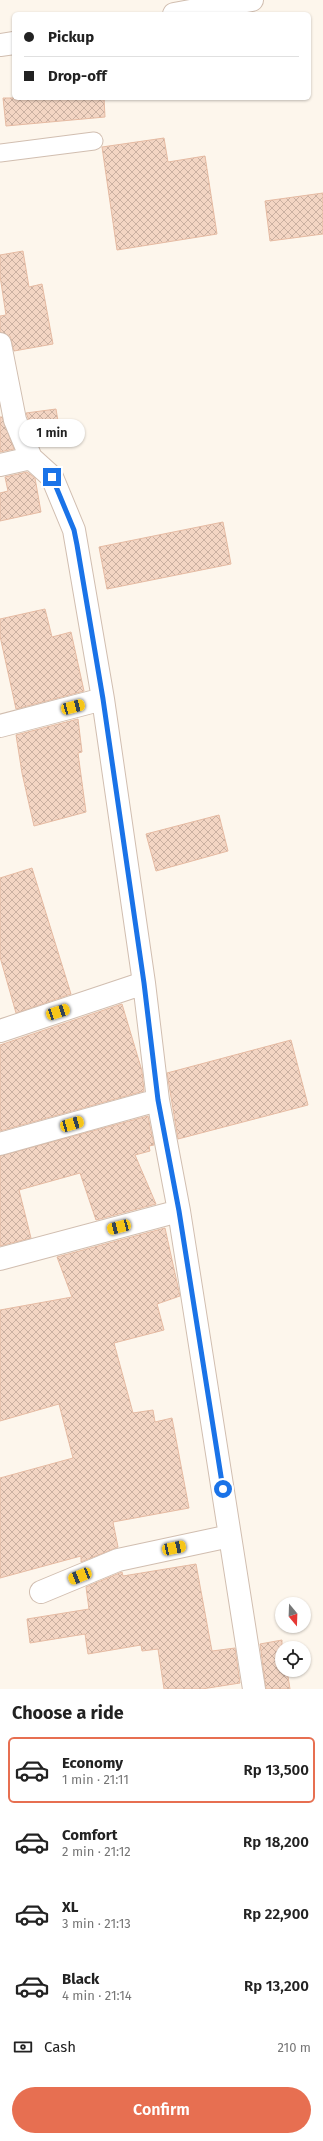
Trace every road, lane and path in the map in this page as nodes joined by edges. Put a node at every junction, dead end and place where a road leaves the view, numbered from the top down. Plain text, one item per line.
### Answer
1 (252, 0) edge
2 (185, 12) edge
3 (12, 43) edge
4 (0, 45) edge
5 (94, 141) dead end
6 (0, 153) edge
7 (0, 344) edge
8 (31, 458) junction
9 (0, 465) edge
10 (103, 699) junction
11 (0, 726) edge
12 (144, 983) junction
13 (0, 1030) edge
14 (158, 1100) junction
15 (0, 1144) edge
16 (179, 1211) junction
17 (0, 1260) edge
18 (230, 1536) junction
19 (41, 1592) dead end
20 (254, 1689) edge

1 - 2 street
3 - 4 street
5 - 6 lane
7 - 8 street
8 - 9 street
8 - 10 street
10 - 11 street
10 - 12 street
12 - 13 street
12 - 14 street
14 - 15 street
14 - 16 street
16 - 17 street
16 - 18 street
18 - 19 street
18 - 20 street

